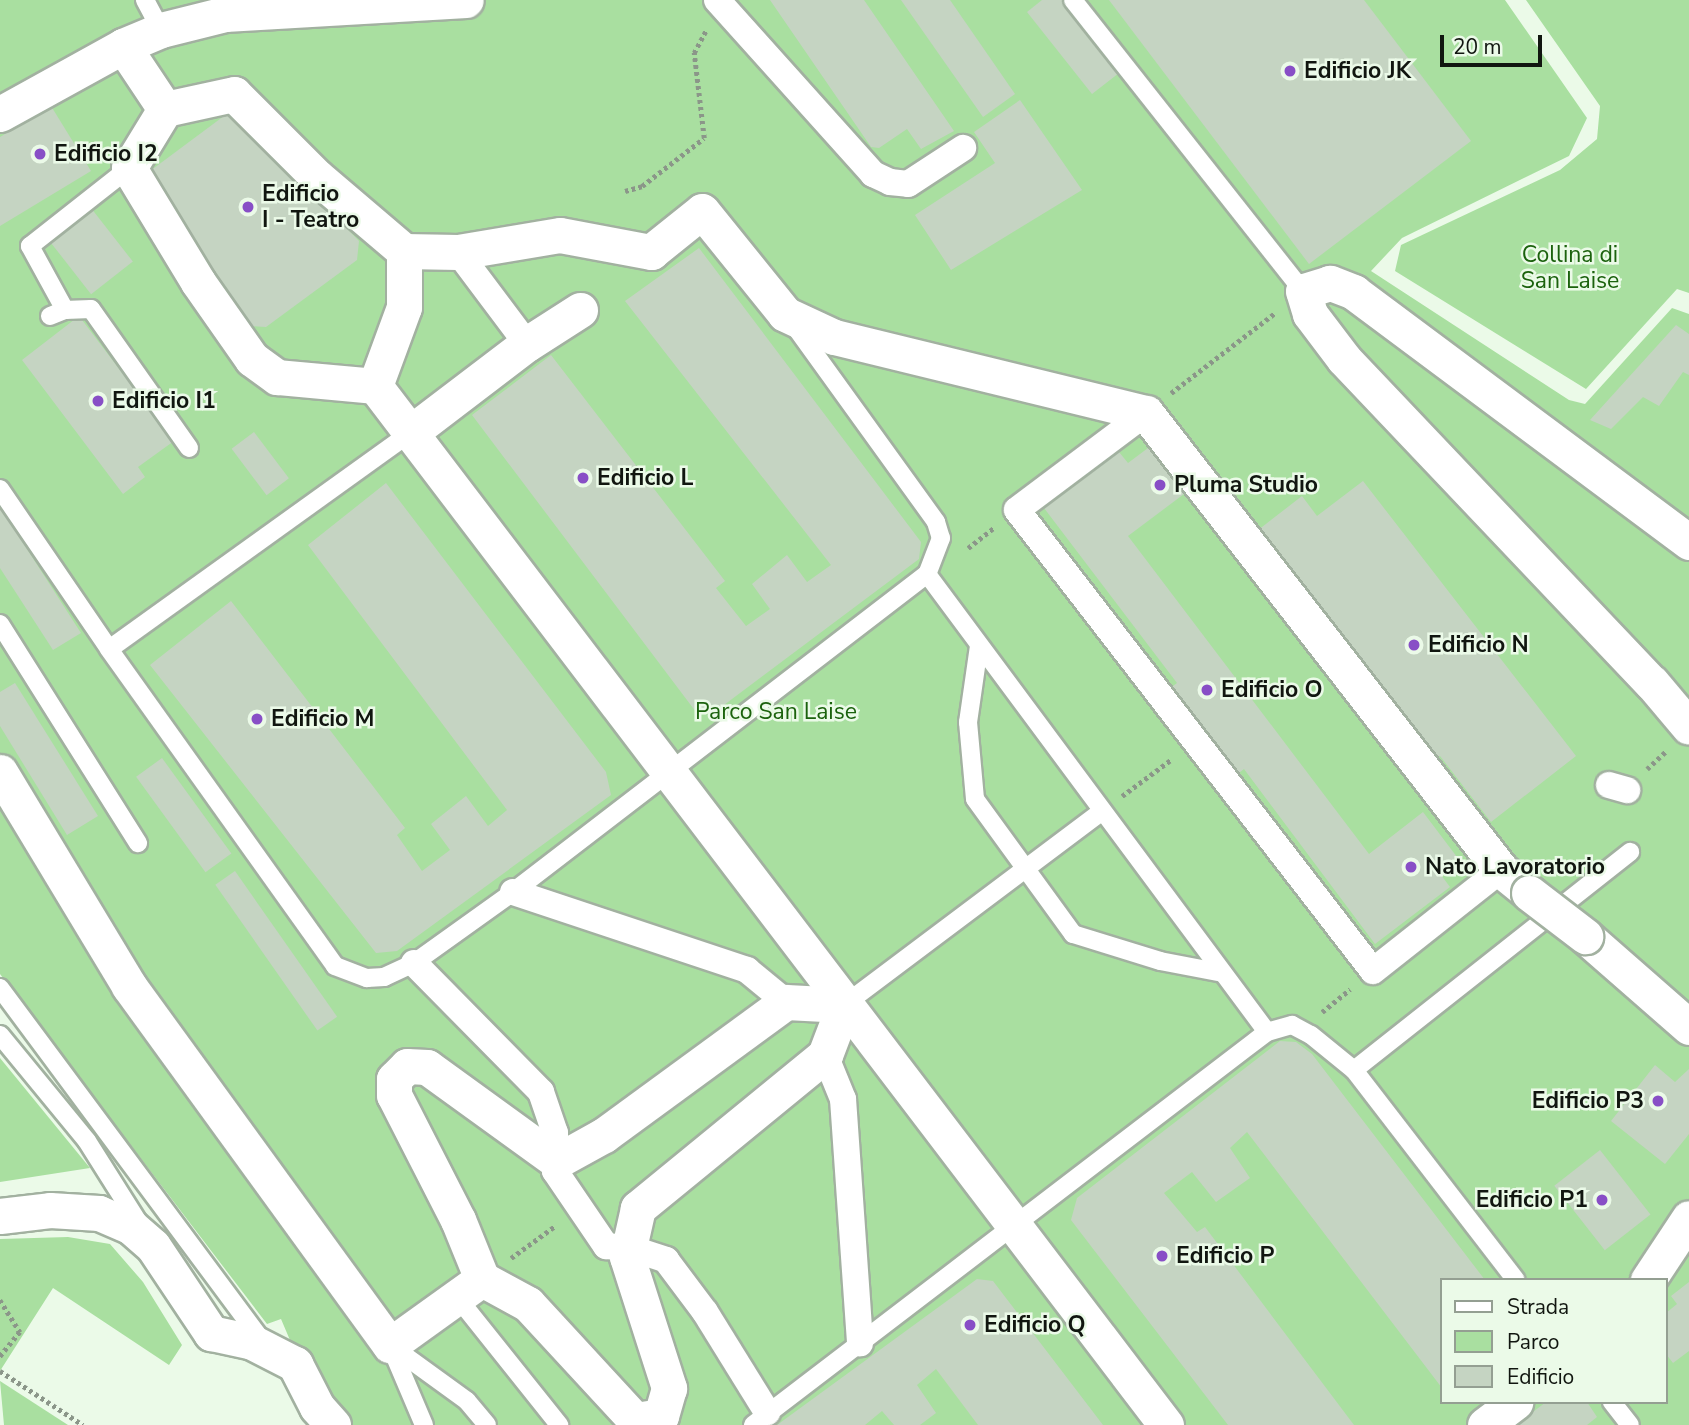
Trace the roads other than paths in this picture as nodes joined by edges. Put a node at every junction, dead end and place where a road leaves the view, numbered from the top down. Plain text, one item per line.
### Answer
1 (466, 0) edge
2 (1073, 0) edge
3 (722, 6) edge
4 (153, 15) edge
5 (123, 46) junction
6 (165, 109) junction
7 (0, 114) edge
8 (963, 148) dead end
9 (129, 168) junction
10 (404, 251) junction
11 (458, 252) junction
12 (1303, 291) junction
13 (580, 310) dead end
14 (785, 314) junction
15 (527, 344) junction
16 (375, 386) junction
17 (1146, 413) junction
18 (410, 433) junction
19 (189, 448) dead end
20 (0, 489) edge
21 (1689, 542) edge
22 (927, 574) junction
23 (0, 624) edge
24 (979, 646) junction
25 (109, 649) junction
26 (1680, 737) edge
27 (667, 771) junction
28 (0, 772) edge
29 (1102, 811) junction
30 (138, 842) dead end
31 (1630, 852) dead end
32 (1027, 868) junction
33 (1501, 870) junction
34 (513, 892) junction
35 (414, 962) junction
36 (1223, 973) junction
37 (0, 988) edge
38 (786, 1002) junction
39 (844, 1005) junction
40 (1689, 1027) edge
41 (1267, 1032) junction
42 (0, 1035) edge
43 (825, 1055) junction
44 (1354, 1070) junction
45 (555, 1160) junction
46 (0, 1216) edge
47 (1689, 1218) edge
48 (1014, 1229) junction
49 (153, 1246) junction
50 (625, 1250) junction
51 (1514, 1278) edge
52 (1649, 1278) edge
53 (470, 1288) junction
54 (860, 1343) junction
55 (390, 1345) junction
56 (270, 1351) junction
57 (1512, 1404) edge
58 (1614, 1404) edge
59 (760, 1419) edge
60 (333, 1425) edge
61 (424, 1425) edge
62 (487, 1425) edge
63 (559, 1425) edge
64 (1166, 1425) edge
65 (1485, 1425) edge
66 (1630, 1425) edge

1 - 4 street
2 - 12 lane
3 - 8 street
4 - 5 street
5 - 6 street
5 - 7 street
6 - 9 street
6 - 10 street
9 - 16 street
9 - 19 lane
10 - 11 street
10 - 16 street
11 - 14 street
11 - 15 street
12 - 21 street
12 - 26 street
13 - 15 street
14 - 17 street
14 - 22 lane
15 - 18 street
16 - 18 street
17 - 33 street
17 - 33 street
18 - 25 lane
18 - 27 street
20 - 25 lane
22 - 24 lane
22 - 27 lane
23 - 30 lane
24 - 29 lane
24 - 32 lane
25 - 35 lane
27 - 34 lane
27 - 39 street
28 - 55 street
29 - 32 lane
29 - 36 lane
31 - 44 lane
32 - 36 lane
32 - 39 lane
33 - 40 street, bridge
34 - 35 lane
34 - 38 street
35 - 45 street
36 - 41 lane
37 - 56 lane
38 - 39 street
38 - 45 street
39 - 43 street
39 - 48 street
41 - 44 lane
41 - 48 lane
42 - 49 lane
43 - 50 street
43 - 54 street
44 - 51 lane
45 - 50 lane
45 - 50 street
45 - 53 street
46 - 49 street
47 - 52 street
48 - 54 lane
48 - 64 street
49 - 56 street
50 - 53 street
50 - 59 street
53 - 55 street
53 - 63 lane
54 - 59 lane
55 - 61 lane
55 - 62 lane
56 - 60 street
57 - 65 street
58 - 66 lane

